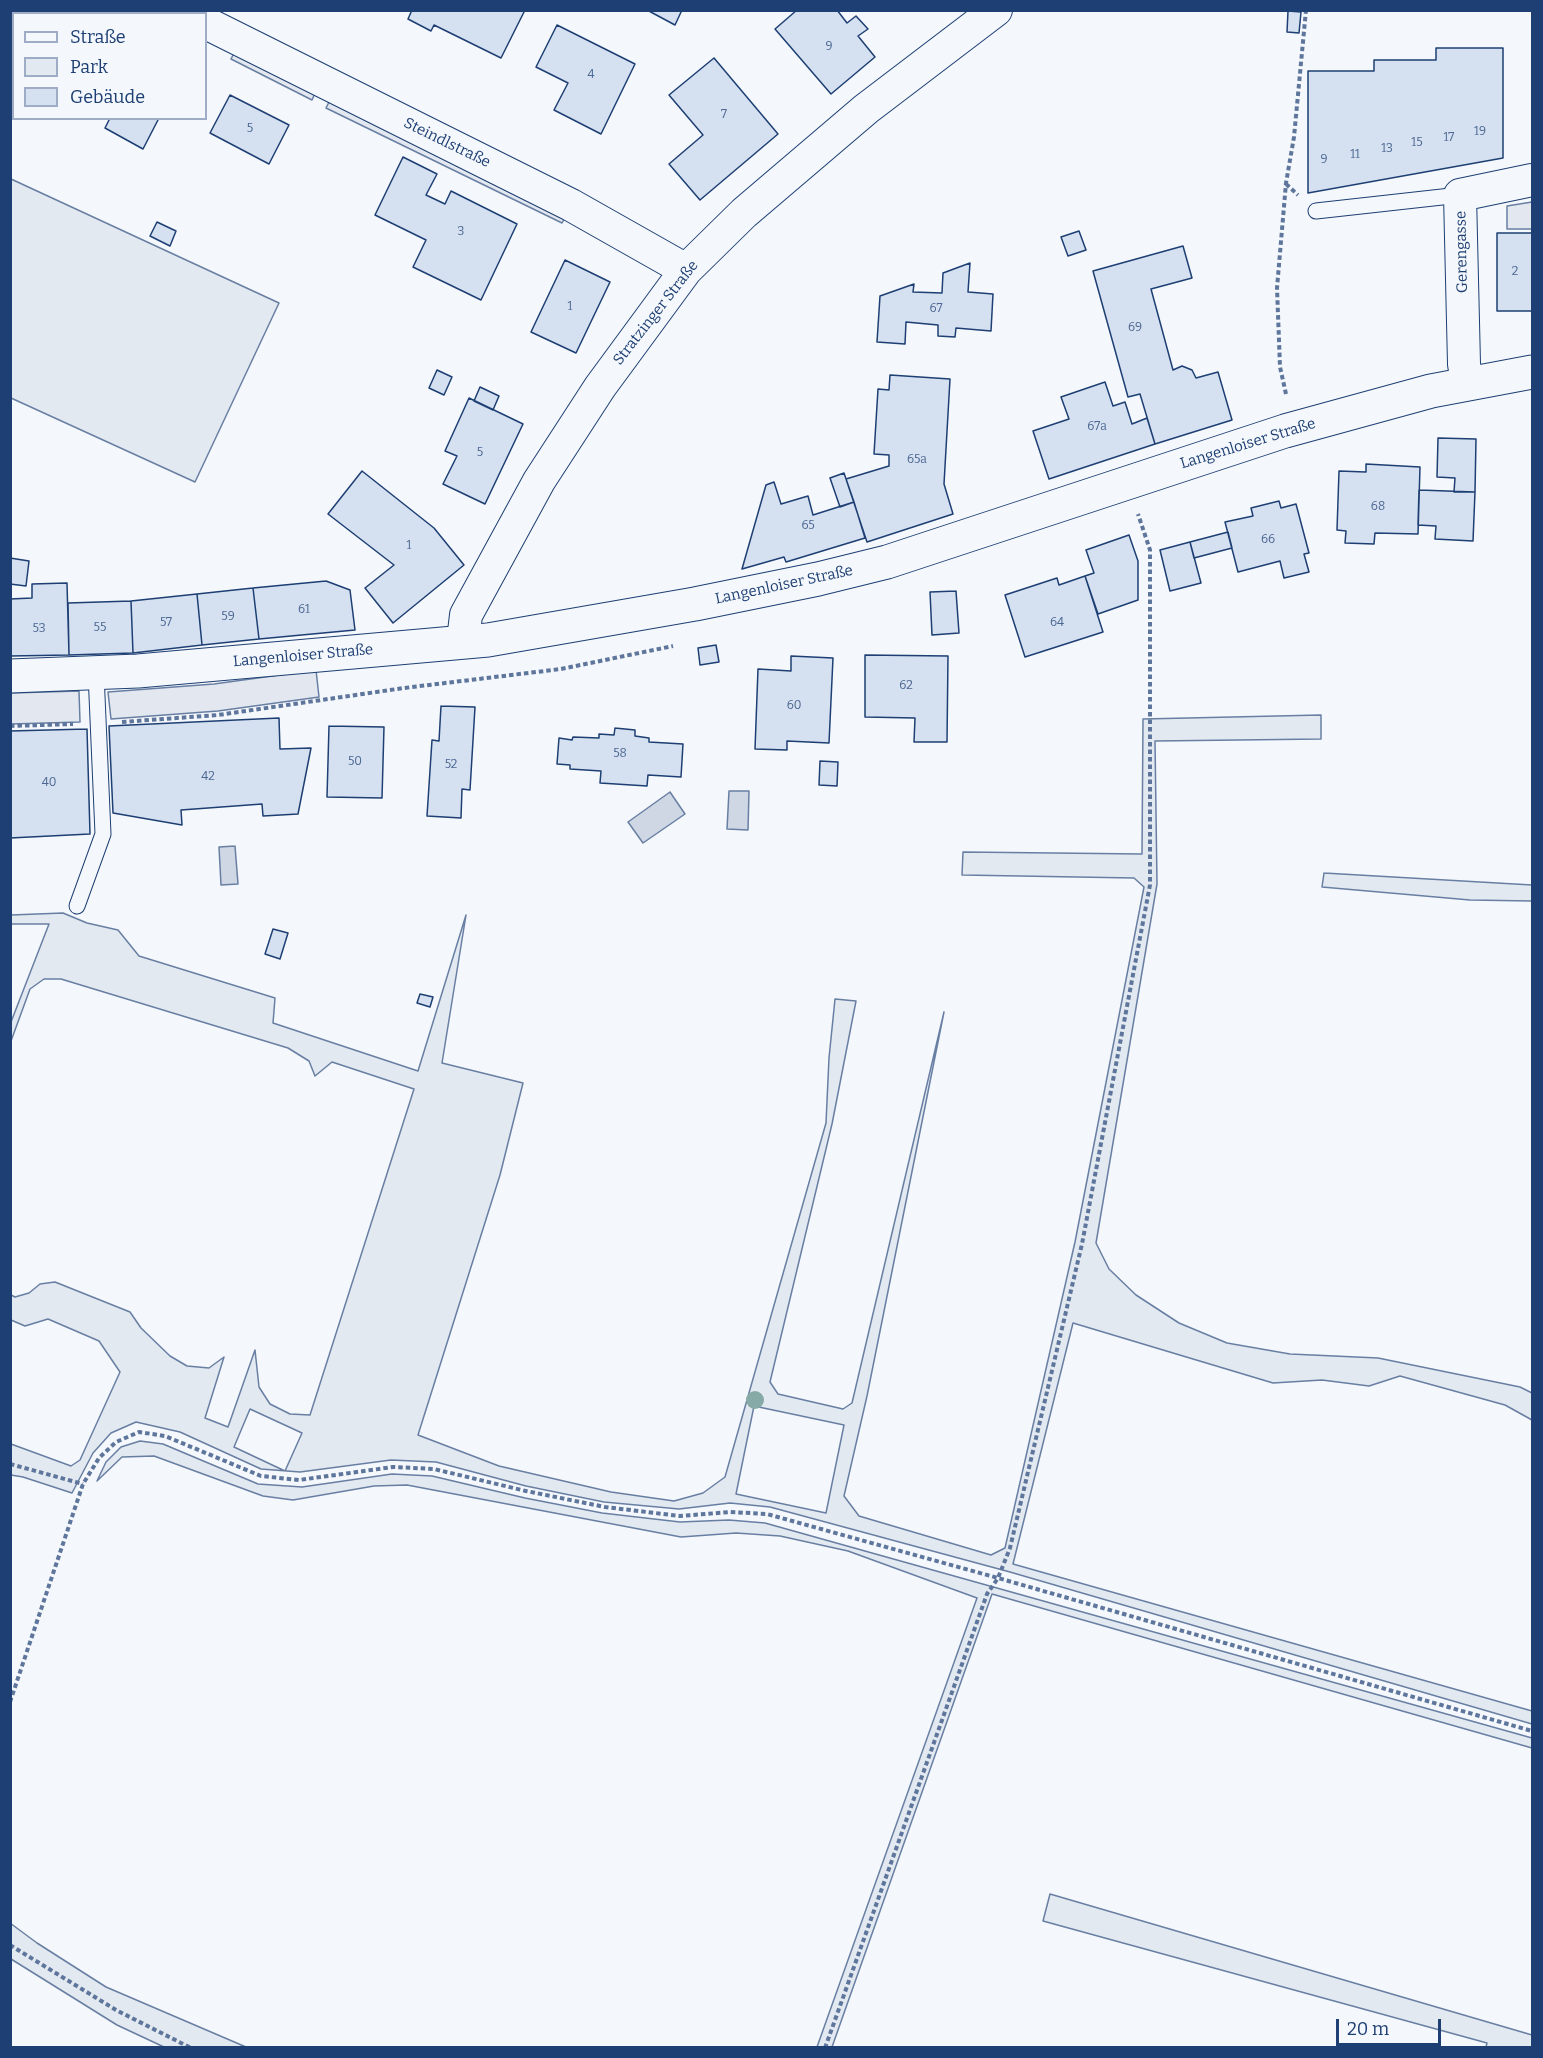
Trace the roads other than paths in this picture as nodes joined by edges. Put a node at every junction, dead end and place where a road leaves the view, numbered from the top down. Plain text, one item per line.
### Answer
1 (996, 10) edge
2 (207, 23) edge
3 (1533, 180) edge
4 (1460, 195) junction
5 (1316, 211) dead end
6 (686, 270) junction
7 (1533, 372) edge
8 (1467, 383) junction
9 (463, 641) junction
10 (96, 673) junction
11 (10, 676) edge
12 (77, 906) dead end

1 - 6 street, Stratzinger Straße
2 - 6 street, Steindlstraße
3 - 4 street, Gerengasse
4 - 5 lane
4 - 8 street, Gerengasse
6 - 9 street, Stratzinger Straße
7 - 8 street, Langenloiser Straße
8 - 9 street, Langenloiser Straße
9 - 10 street, Langenloiser Straße
10 - 11 street, Langenloiser Straße
10 - 12 lane

